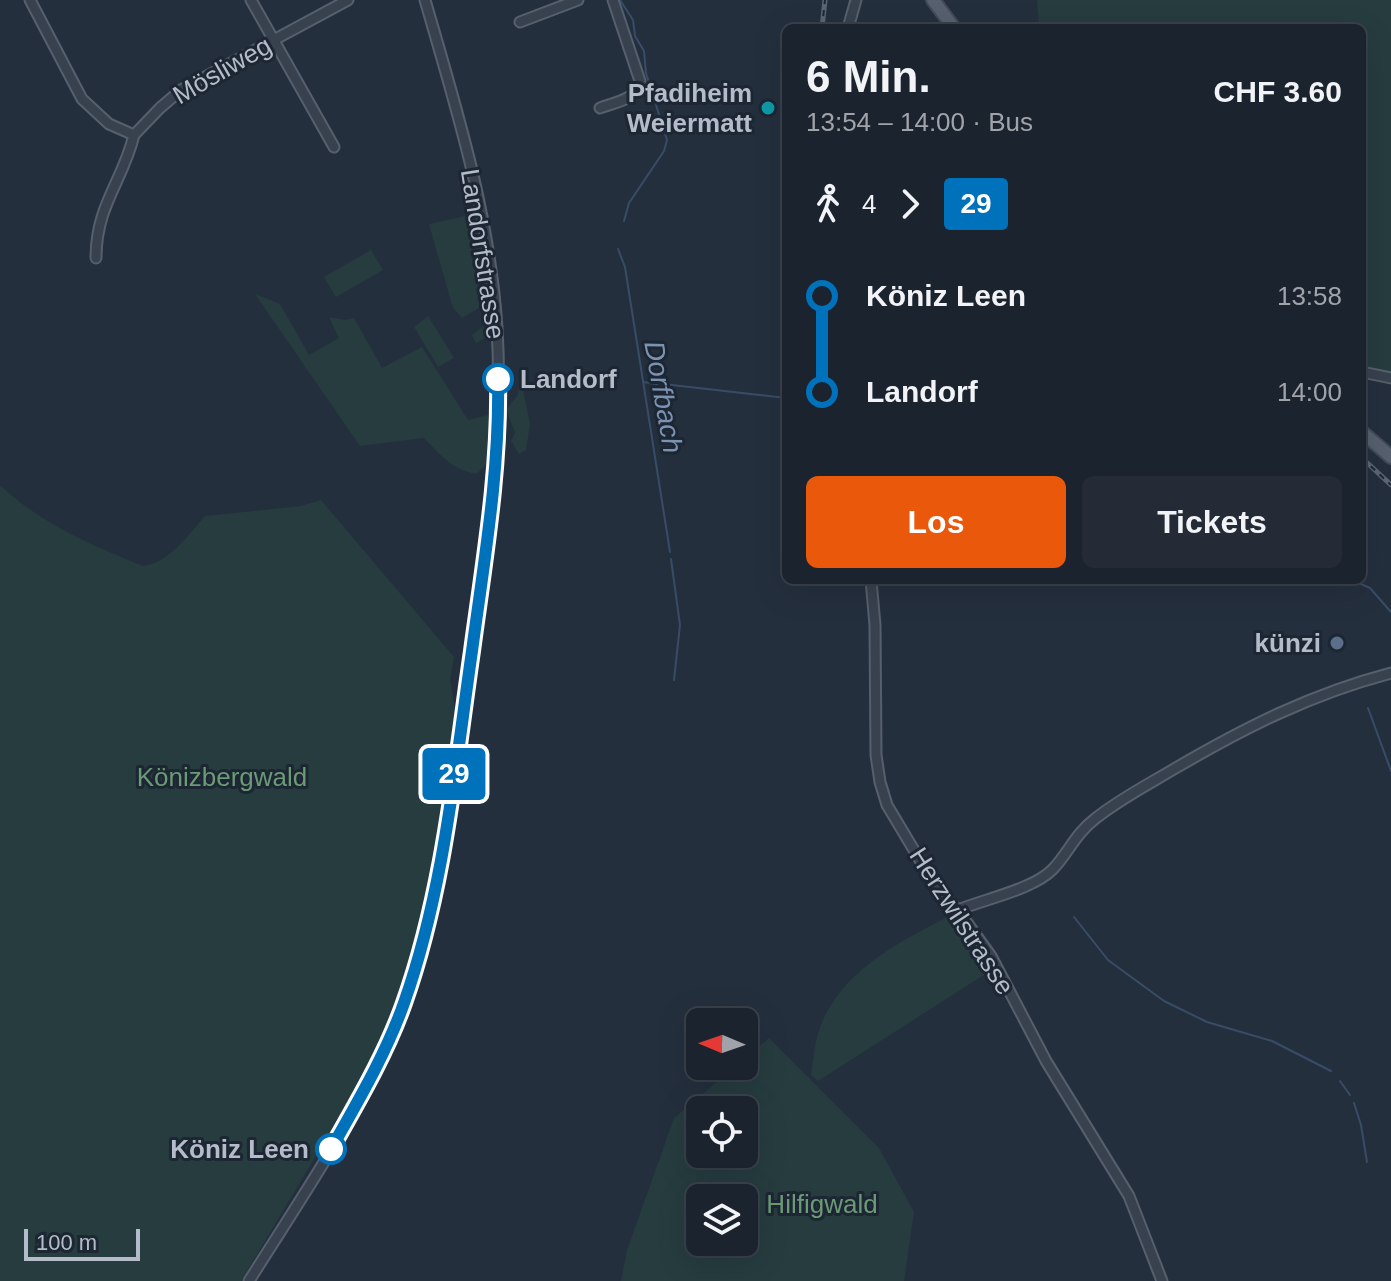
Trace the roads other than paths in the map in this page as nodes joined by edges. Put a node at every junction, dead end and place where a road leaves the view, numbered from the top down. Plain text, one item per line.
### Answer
1 (30, 0) edge
2 (251, 0) edge
3 (348, 0) edge
4 (425, 0) edge
5 (578, 0) edge
6 (613, 0) edge
7 (856, 0) edge
8 (933, 0) edge
9 (520, 22) dead end
10 (849, 24) edge
11 (951, 24) edge
12 (274, 40) junction
13 (600, 108) dead end
14 (134, 135) junction
15 (334, 147) dead end
16 (96, 258) dead end
17 (1366, 373) edge
18 (1391, 378) edge
19 (1366, 435) edge
20 (1391, 457) edge
21 (871, 584) edge
22 (1391, 673) edge
23 (958, 910) junction
24 (249, 1281) edge
25 (1162, 1281) edge

1 - 14 street
2 - 12 street
3 - 12 street, Mösliweg
4 - 24 street, Landorfstrasse
5 - 9 street
6 - 13 street
7 - 10 street
8 - 11 main road
12 - 14 street, Mösliweg
12 - 15 street
14 - 16 street, Mösliweg
17 - 18 street
19 - 20 main road
21 - 23 street, Herzwilstrasse
22 - 23 street
23 - 25 street, Herzwilstrasse

